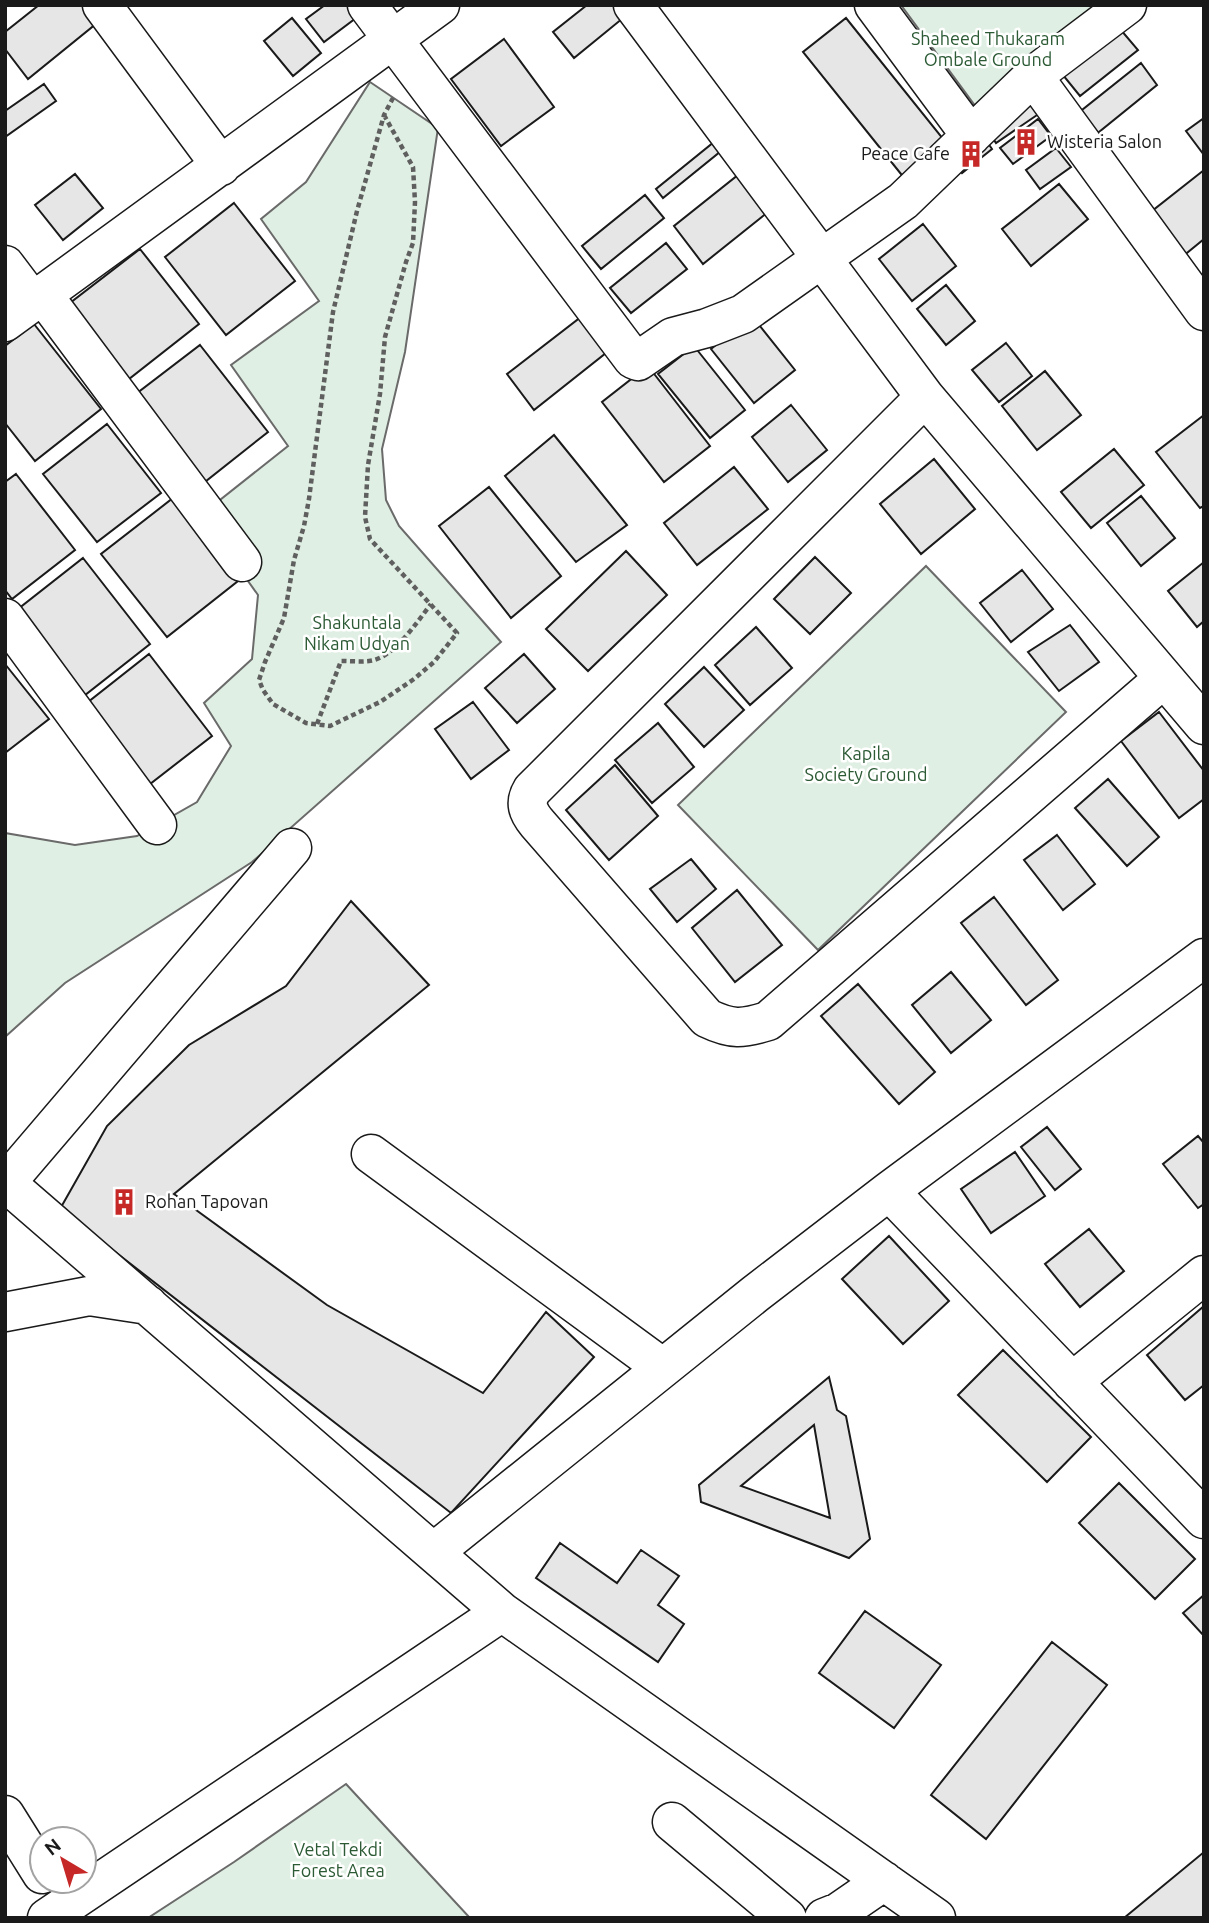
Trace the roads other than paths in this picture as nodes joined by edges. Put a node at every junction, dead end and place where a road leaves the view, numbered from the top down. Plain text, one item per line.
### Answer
1 (102, 5) edge
2 (367, 5) edge
3 (440, 5) edge
4 (633, 5) edge
5 (874, 5) edge
6 (1127, 5) edge
7 (402, 52) junction
8 (1033, 76) junction
9 (971, 136) junction
10 (221, 166) junction
11 (821, 259) junction
12 (5, 265) edge
13 (27, 307) edge
14 (1204, 311) edge
15 (925, 397) junction
16 (242, 562) dead end
17 (5, 618) edge
18 (1163, 679) junction
19 (1204, 725) edge
20 (157, 825) dead end
21 (292, 848) dead end
22 (1204, 958) edge
23 (371, 1154) dead end
24 (6, 1182) edge
25 (889, 1191) junction
26 (1204, 1275) edge
27 (148, 1305) junction
28 (5, 1312) edge
29 (663, 1368) junction
30 (1072, 1382) junction
31 (1204, 1519) edge
32 (435, 1552) junction
33 (502, 1612) junction
34 (5, 1815) edge
35 (672, 1822) dead end
36 (28, 1852) edge
37 (884, 1881) junction
38 (52, 1902) edge
39 (787, 1918) edge
40 (824, 1918) edge
41 (936, 1918) edge

1 - 10 street
2 - 7 street
3 - 7 street
4 - 11 street
5 - 9 street
6 - 8 street
7 - 10 street
7 - 11 street
8 - 9 street
8 - 14 street
9 - 11 street
10 - 13 street
11 - 15 street
12 - 13 street
13 - 16 street
15 - 18 street
15 - 18 street
17 - 20 street
18 - 19 street
21 - 24 street
22 - 25 street
23 - 29 street
24 - 27 street
25 - 29 street
25 - 30 street
26 - 30 street
27 - 28 street
27 - 32 street
29 - 32 street
30 - 31 street
32 - 33 street
33 - 37 street
33 - 38 street
34 - 36 street
35 - 39 street
37 - 40 street
37 - 41 street

